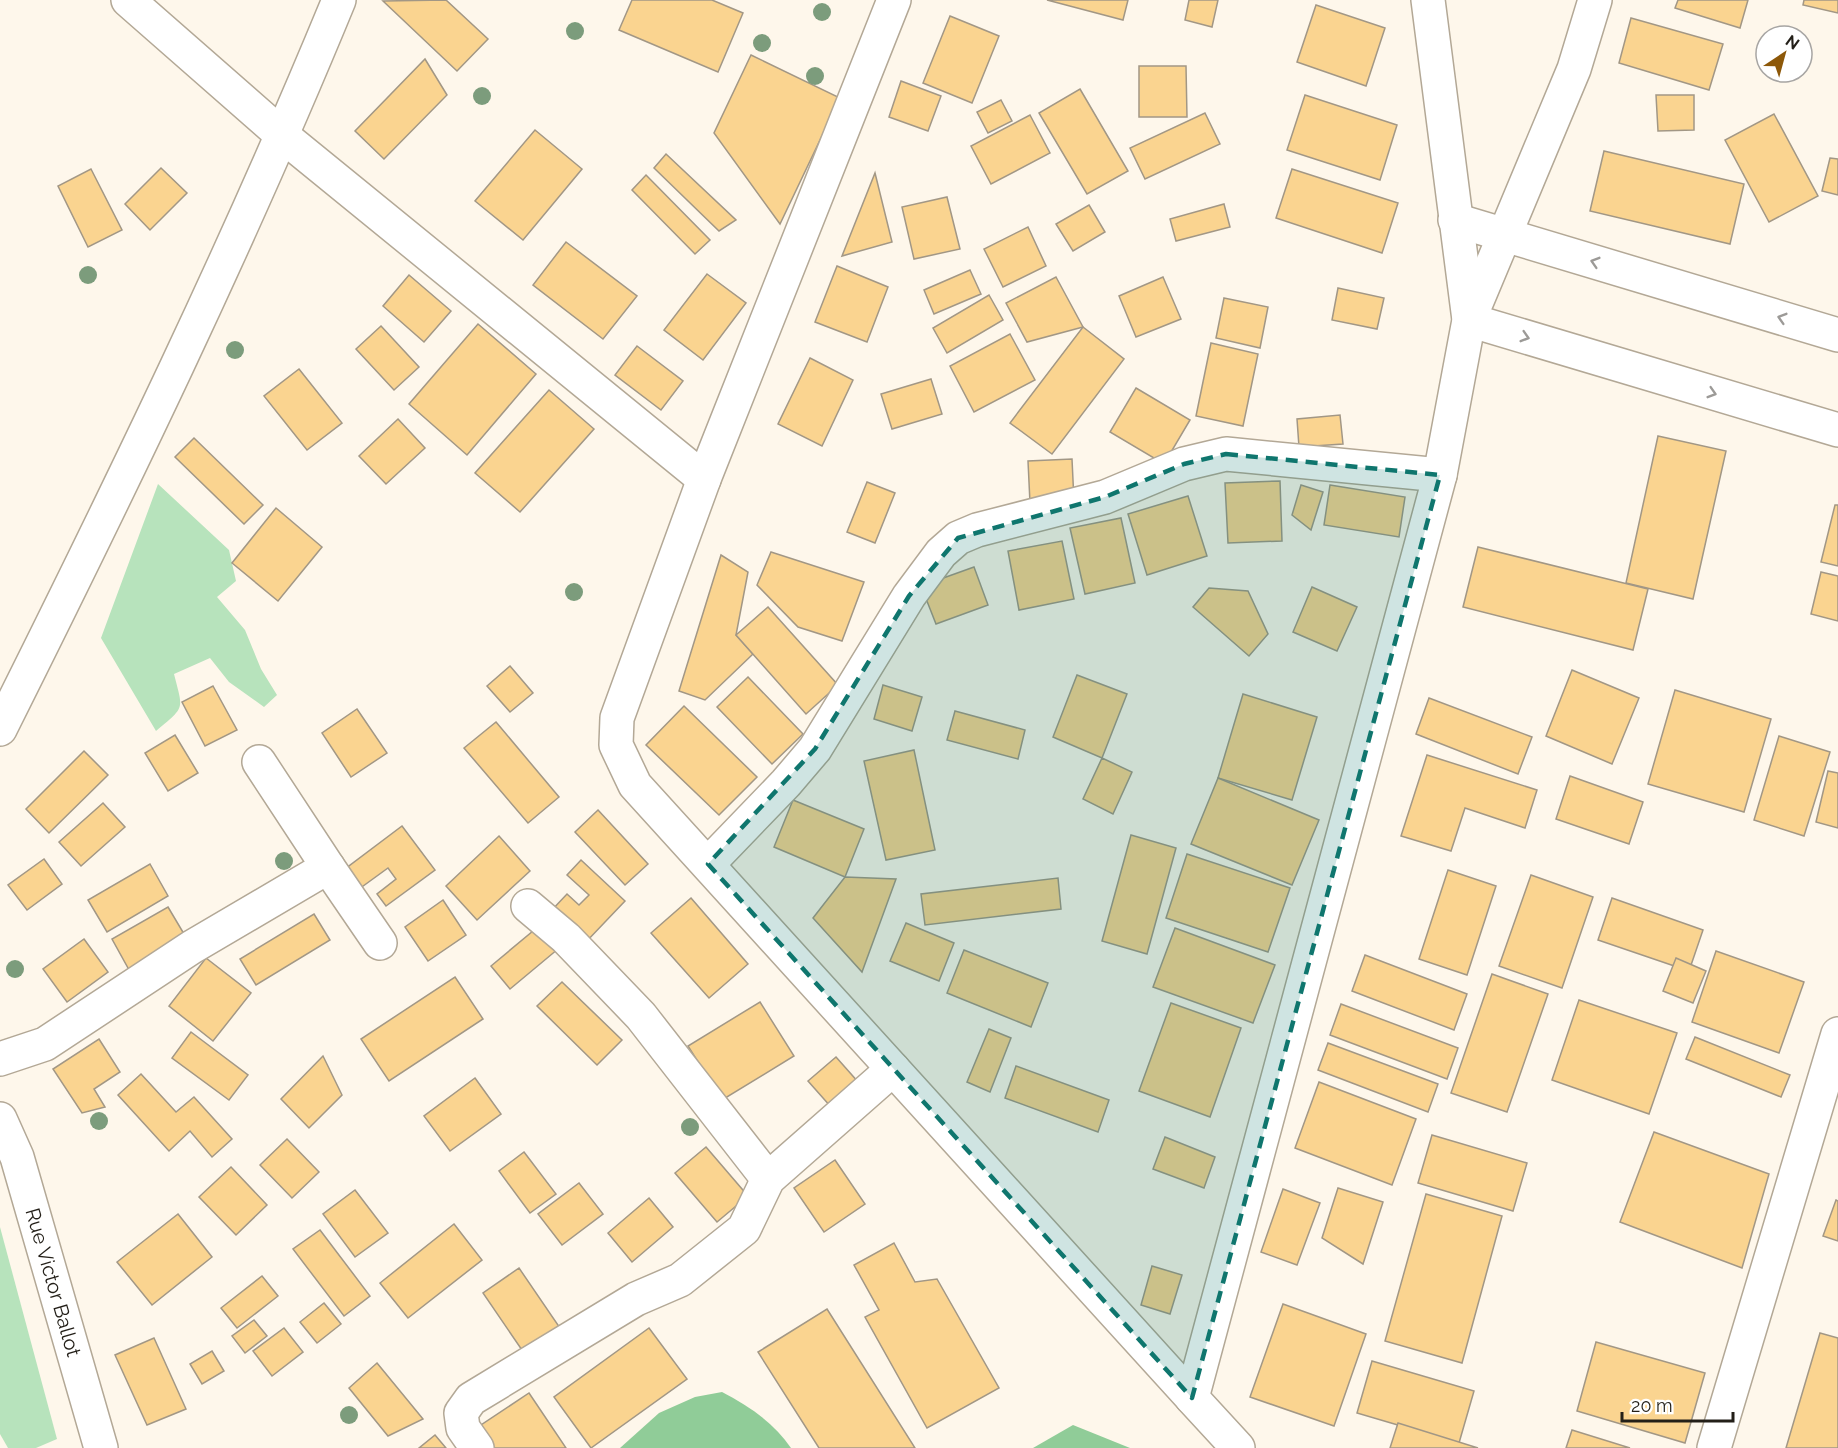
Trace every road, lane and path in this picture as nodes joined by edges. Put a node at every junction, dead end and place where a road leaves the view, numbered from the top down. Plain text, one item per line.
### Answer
1 (128, 0) edge
2 (339, 0) edge
3 (894, 0) edge
4 (1428, 0) edge
5 (1595, 0) edge
6 (283, 136) junction
7 (1455, 220) junction
8 (1506, 236) junction
9 (1469, 320) junction
10 (1838, 335) edge
11 (1838, 430) edge
12 (1440, 475) junction
13 (704, 479) junction
14 (0, 729) edge
15 (259, 762) dead end
16 (708, 864) junction
17 (328, 867) junction
18 (528, 906) dead end
19 (380, 943) dead end
20 (1838, 1034) edge
21 (0, 1059) edge
22 (893, 1069) junction
23 (0, 1119) edge
24 (768, 1179) junction
25 (1192, 1398) junction
26 (101, 1448) edge
27 (477, 1448) edge
28 (1238, 1448) edge
29 (1714, 1448) edge

1 - 6 street
2 - 6 street
3 - 13 street
4 - 7 street
5 - 8 street
6 - 13 street
6 - 14 street
7 - 8 street
7 - 9 street
8 - 9 street
10 -> 8 street
9 -> 11 street
9 - 12 street
12 - 16 street
12 - 25 street
13 - 16 street
15 - 17 street
16 - 22 street
17 - 19 street
17 - 21 street
18 - 24 street
20 - 29 street
22 - 24 street
22 - 25 street
23 - 26 street, Rue Victor Ballot
24 - 27 street
25 - 28 street

